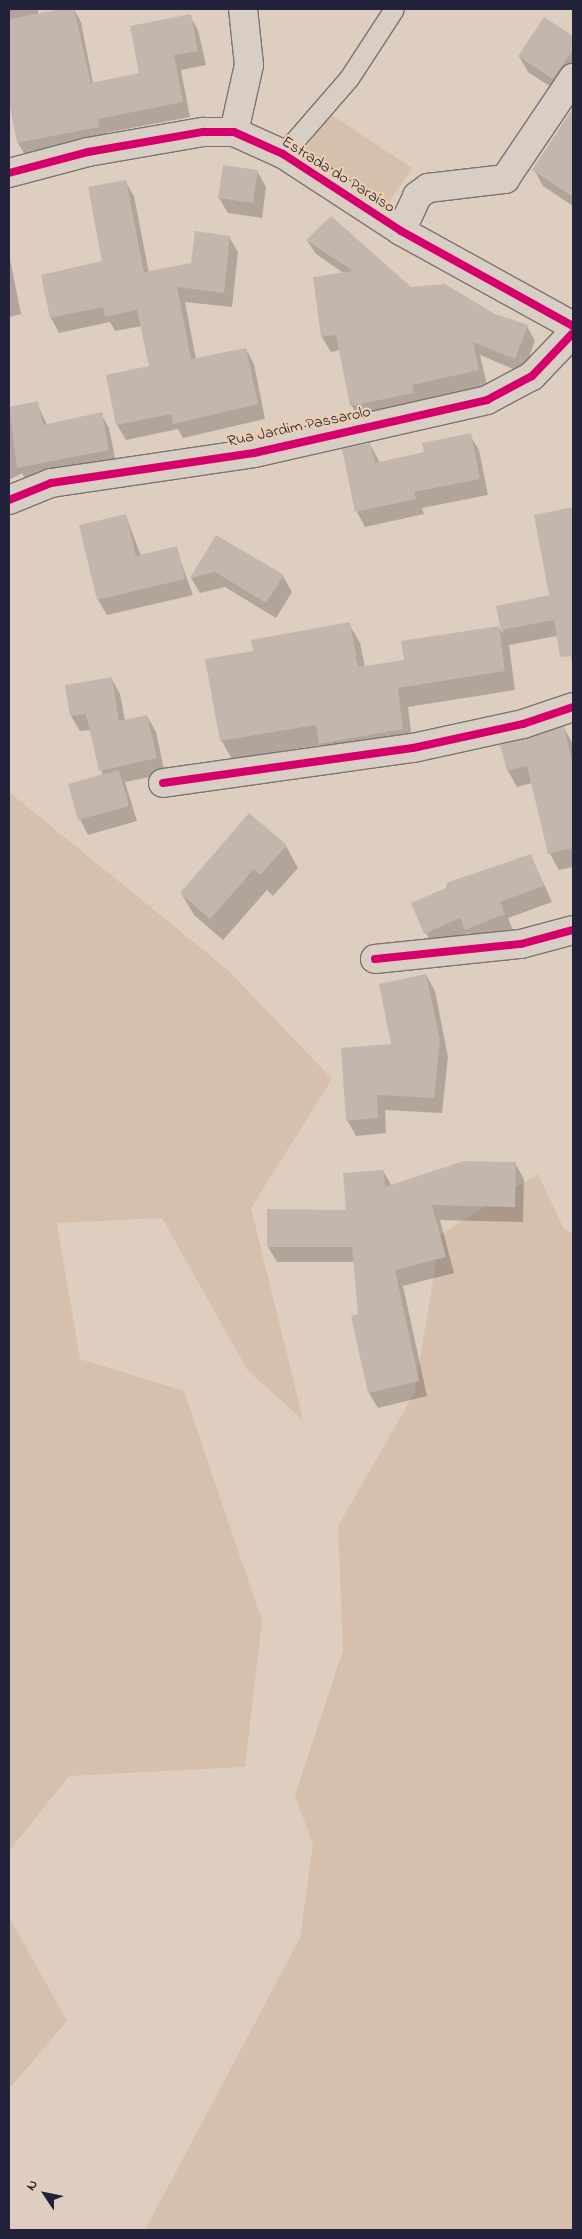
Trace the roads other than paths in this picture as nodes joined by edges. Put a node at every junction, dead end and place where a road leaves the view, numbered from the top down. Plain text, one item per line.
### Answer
1 (243, 9) edge
2 (394, 9) edge
3 (573, 78) edge
4 (234, 132) junction
5 (283, 154) junction
6 (9, 173) edge
7 (401, 231) junction
8 (573, 326) edge
9 (573, 333) edge
10 (9, 500) edge
11 (573, 707) edge
12 (163, 783) dead end
13 (573, 930) edge
14 (375, 959) dead end

1 - 4 street
2 - 5 lane
3 - 7 street
4 - 5 street, Estrada do Paraíso
4 - 6 street, Estrada do Paraíso
5 - 7 street, Estrada do Paraíso
7 - 8 street, Estrada do Paraíso
9 - 10 street, Rua Jardim Passarolo
11 - 12 street
13 - 14 street

